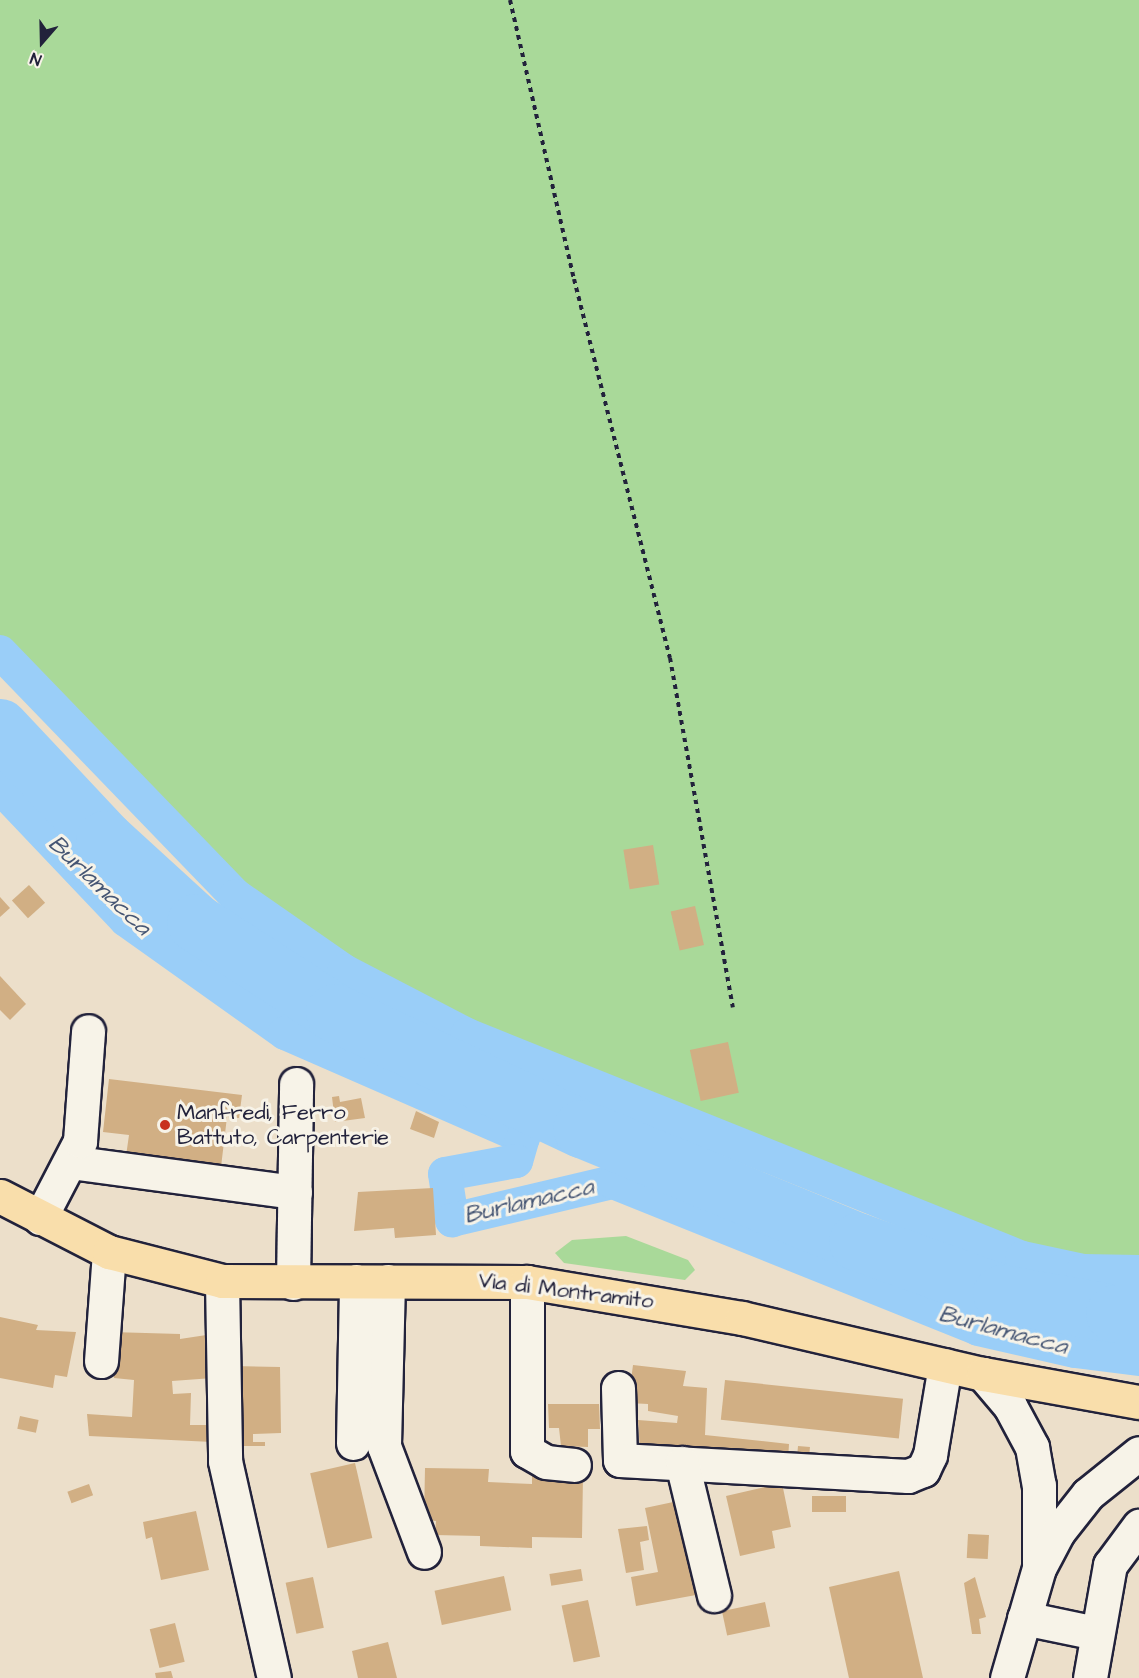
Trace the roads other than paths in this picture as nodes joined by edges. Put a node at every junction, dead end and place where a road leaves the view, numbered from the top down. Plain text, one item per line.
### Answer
1 (88, 1031) dead end
2 (296, 1084) dead end
3 (70, 1162) junction
4 (295, 1192) junction
5 (0, 1196) edge
6 (40, 1218) junction
7 (109, 1252) junction
8 (222, 1281) junction
9 (356, 1281) junction
10 (388, 1281) junction
11 (293, 1282) junction
12 (527, 1282) junction
13 (101, 1361) dead end
14 (945, 1365) junction
15 (983, 1374) junction
16 (618, 1388) dead end
17 (1139, 1402) edge
18 (352, 1443) dead end
19 (1139, 1454) edge
20 (682, 1463) junction
21 (574, 1464) dead end
22 (1139, 1526) edge
23 (424, 1552) dead end
24 (1039, 1568) junction
25 (714, 1595) dead end
26 (1024, 1618) junction
27 (1096, 1633) junction
28 (274, 1678) edge
29 (1007, 1678) edge
30 (1090, 1678) edge

1 - 3 street
2 - 4 street
3 - 4 street
3 - 6 street
4 - 11 street
5 - 6 main road, Via di Montramito
6 - 7 main road, Via di Montramito
7 - 8 main road, Via di Montramito
7 - 13 street
8 - 11 main road, Via di Montramito
8 - 28 street
9 - 10 main road, Via di Montramito
9 - 11 main road, Via di Montramito
9 - 18 street
10 - 12 main road, Via di Montramito
10 - 23 street
12 - 14 main road, Via di Montramito
12 - 21 street
14 - 15 main road, Via di Montramito
14 - 20 street
15 - 17 main road, Via di Montramito
15 - 24 street
16 - 20 street
19 - 24 street
20 - 25 street
22 - 27 street
24 - 26 street
26 - 27 street
26 - 29 street
27 - 30 street

